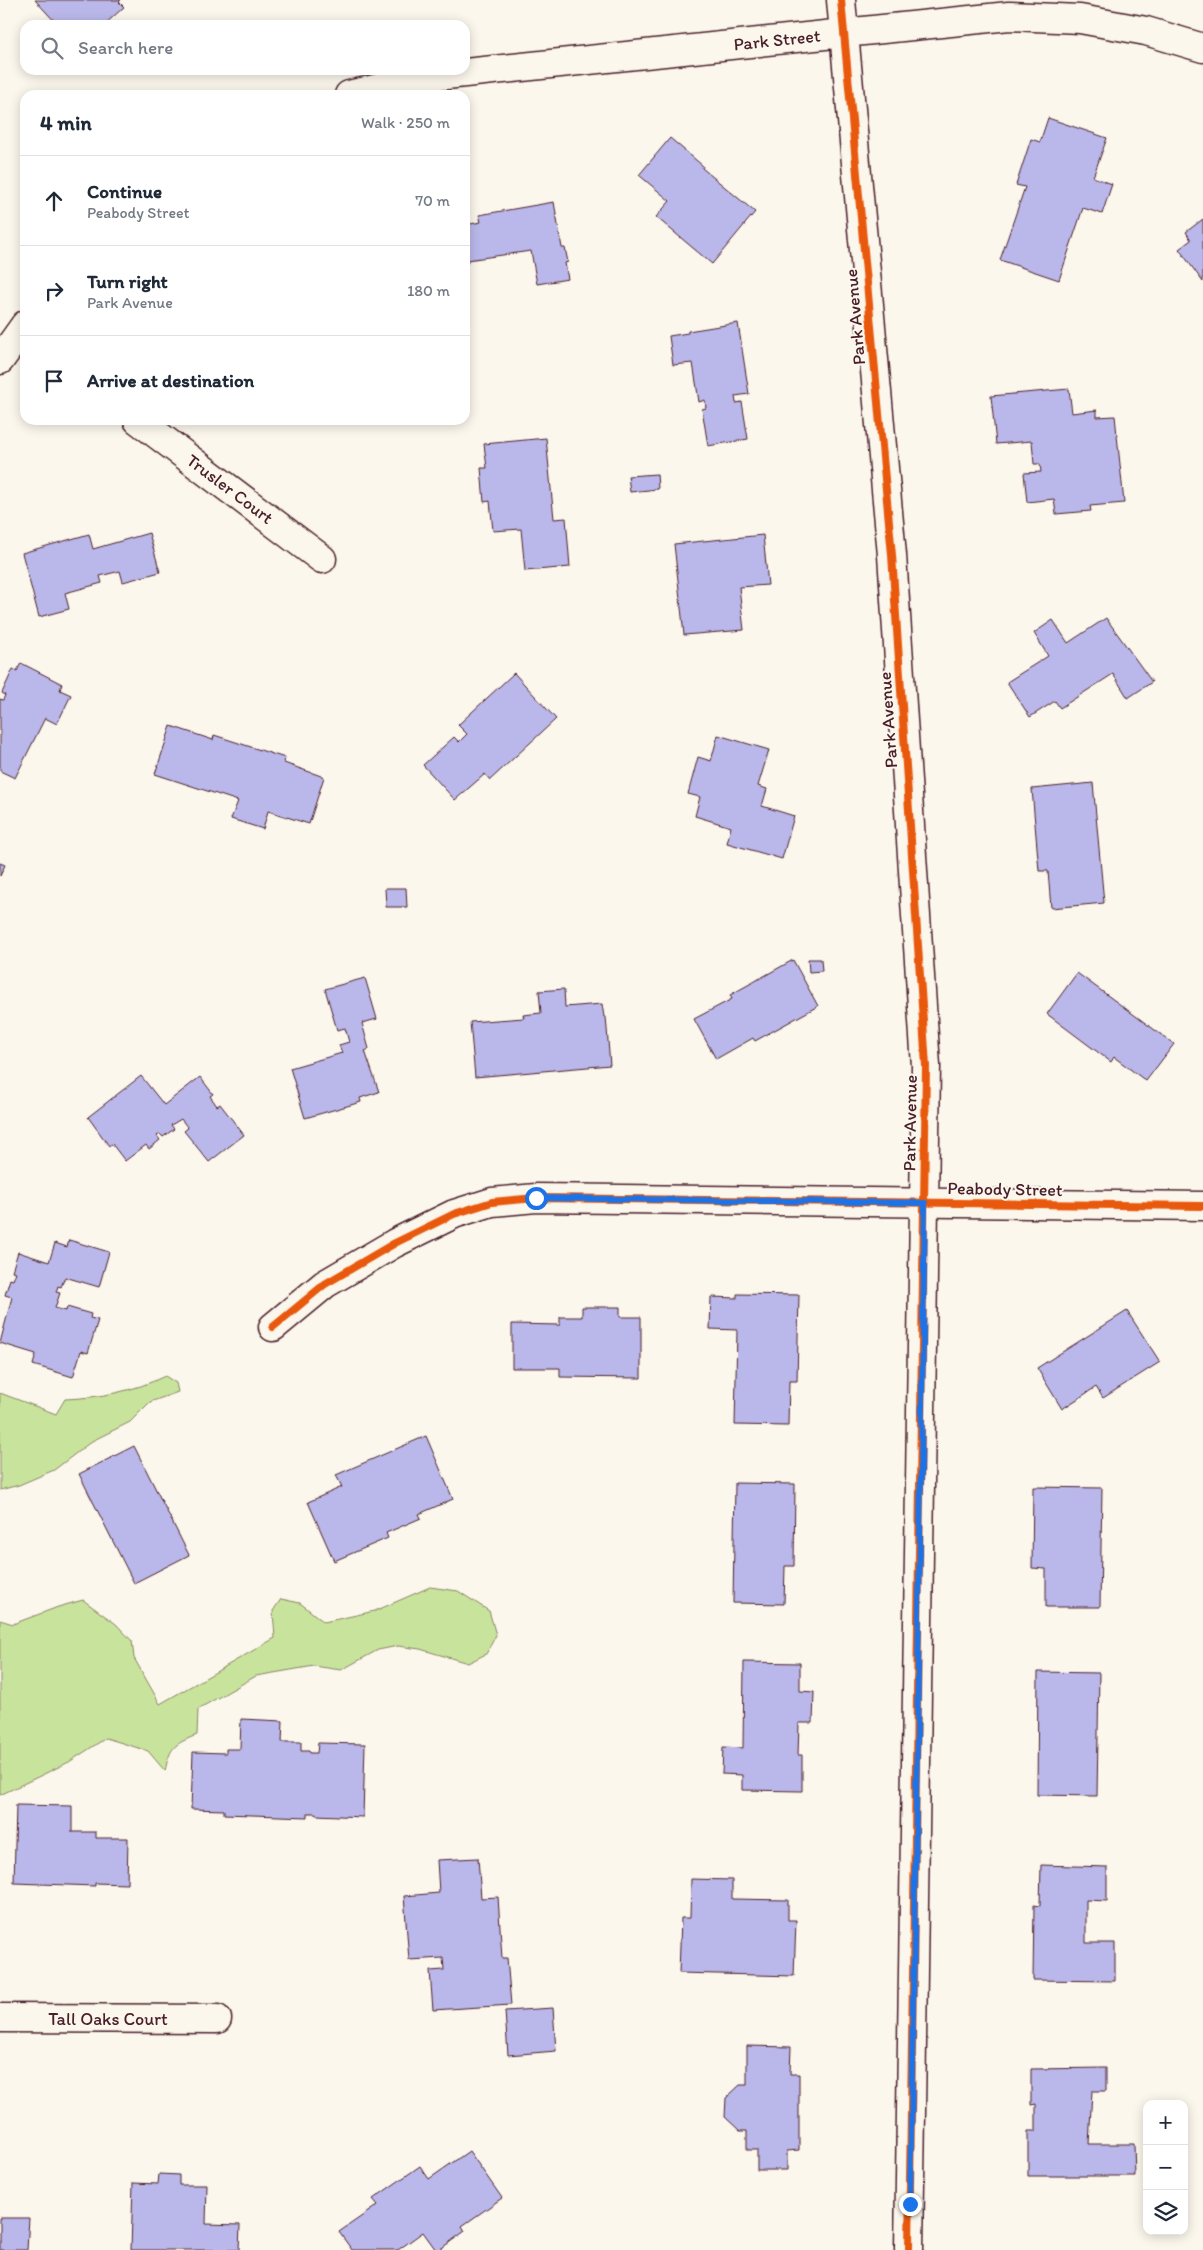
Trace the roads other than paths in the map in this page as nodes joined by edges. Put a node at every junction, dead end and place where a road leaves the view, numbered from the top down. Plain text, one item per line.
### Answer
1 (841, 0) edge
2 (844, 33) junction
3 (1203, 48) edge
4 (470, 72) edge
5 (437, 75) edge
6 (370, 90) edge
7 (20, 335) edge
8 (0, 360) edge
9 (145, 425) edge
10 (322, 559) dead end
11 (925, 1203) junction
12 (1203, 1206) edge
13 (272, 1327) dead end
14 (0, 2018) edge
15 (217, 2019) dead end
16 (909, 2250) edge

1 - 2 street, Park Avenue
2 - 3 street, Park Street
2 - 4 street, Park Street
2 - 11 street, Park Avenue
5 - 6 street, Park Street
7 - 8 street
9 - 10 street, Trusler Court
11 - 12 street, Peabody Street
11 - 13 street, Peabody Street
11 - 16 street, Park Avenue
14 - 15 street, Tall Oaks Court

